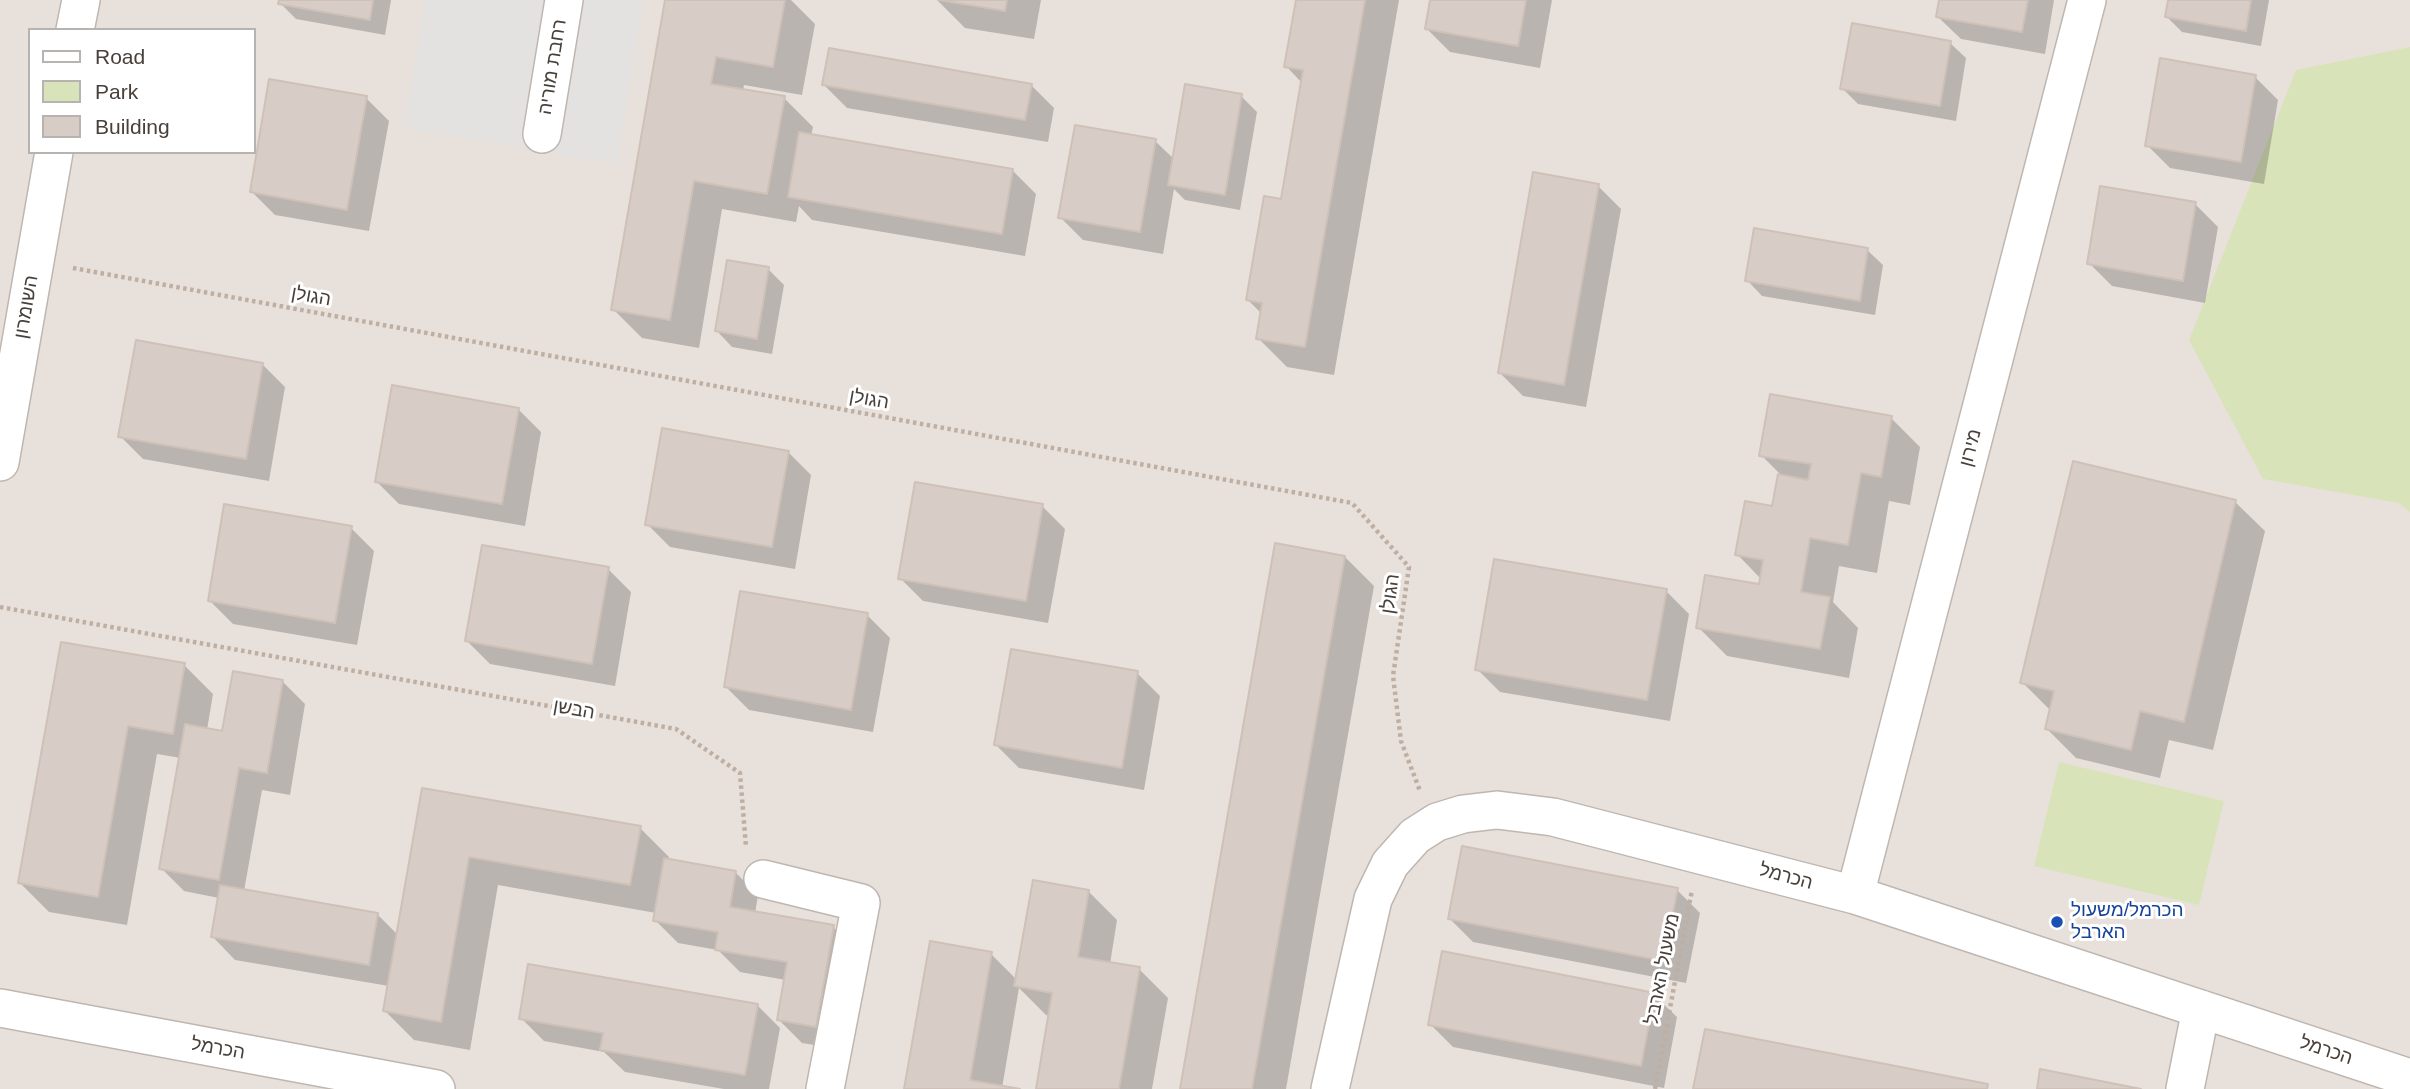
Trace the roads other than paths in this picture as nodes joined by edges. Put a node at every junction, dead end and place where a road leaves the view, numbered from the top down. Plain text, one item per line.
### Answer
1 (81, 0) edge
2 (564, 0) edge
3 (2087, 0) edge
4 (75, 28) edge
5 (542, 134) dead end
6 (54, 154) edge
7 (0, 462) edge
8 (763, 879) road end
9 (1856, 895) junction
10 (0, 1008) edge
11 (2202, 1009) junction
12 (2395, 1073) edge
13 (436, 1089) edge
14 (825, 1089) edge
15 (1330, 1089) edge
16 (2185, 1089) edge

1 - 4 street
2 - 5 street, רחבת מוריה
3 - 9 street, מירון
6 - 7 street, השומרון
8 - 14 street
9 - 11 street, הכרמל
9 - 15 street, הכרמל
10 - 13 street, הכרמל
11 - 12 street, הכרמל
11 - 16 street

